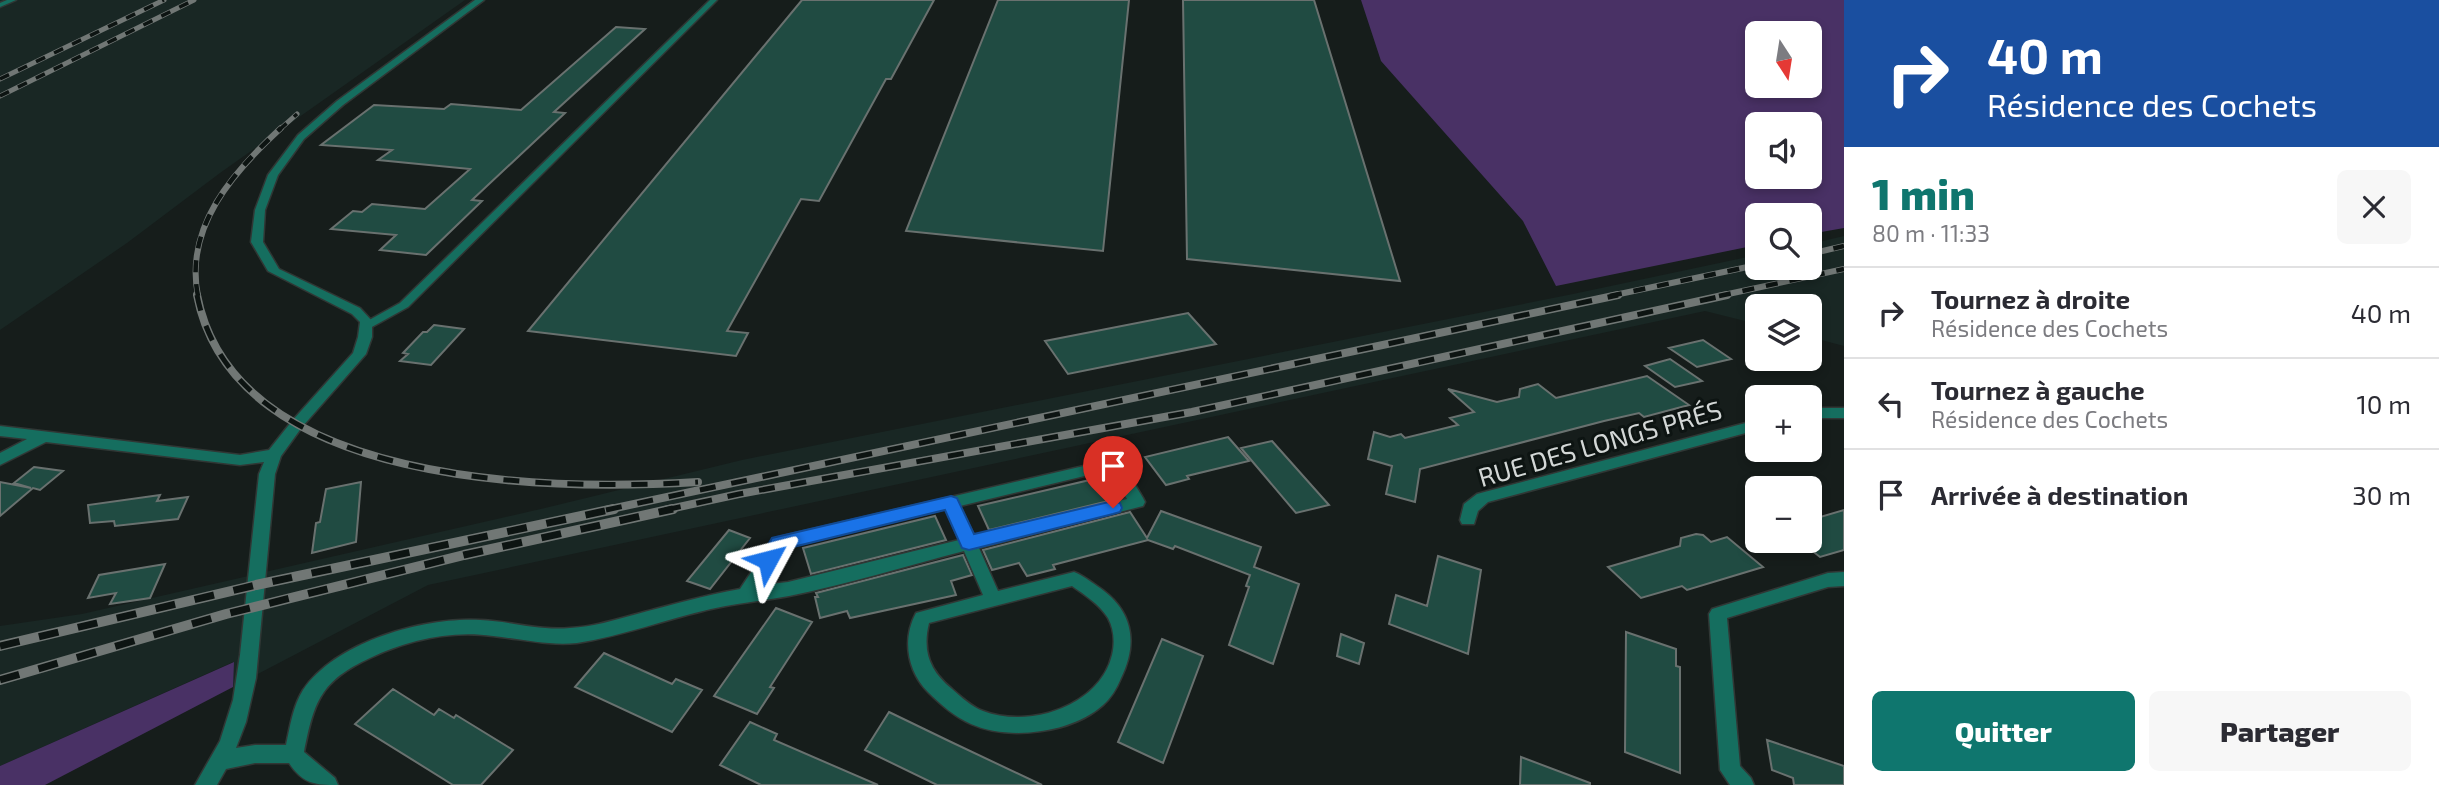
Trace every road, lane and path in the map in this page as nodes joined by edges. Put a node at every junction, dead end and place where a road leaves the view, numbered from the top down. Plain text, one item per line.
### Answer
1 (13, 0) edge
2 (480, 0) edge
3 (714, 0) edge
4 (0, 5) edge
5 (366, 326) junction
6 (1822, 413) edge
7 (1844, 413) edge
8 (1745, 428) edge
9 (0, 431) edge
10 (48, 435) junction
11 (274, 455) junction
12 (0, 460) edge
13 (951, 503) junction
14 (1468, 520) dead end
15 (969, 543) junction
16 (1844, 579) edge
17 (747, 592) junction
18 (993, 599) junction
19 (294, 754) junction
20 (223, 760) junction
21 (205, 785) edge
22 (328, 785) edge
23 (1744, 785) edge

1 - 4 lane
2 - 5 street
3 - 5 lane
5 - 11 street
6 - 7 street
8 - 14 street, RUE DES LONGS PRÉS
9 - 10 street
10 - 11 street
10 - 12 street
11 - 20 street
13 - 15 street
13 - 15 street
13 - 17 street
15 - 17 street
15 - 18 street
16 - 23 street
17 - 19 street
18 - 18 street
19 - 20 street
19 - 22 street
20 - 21 street

